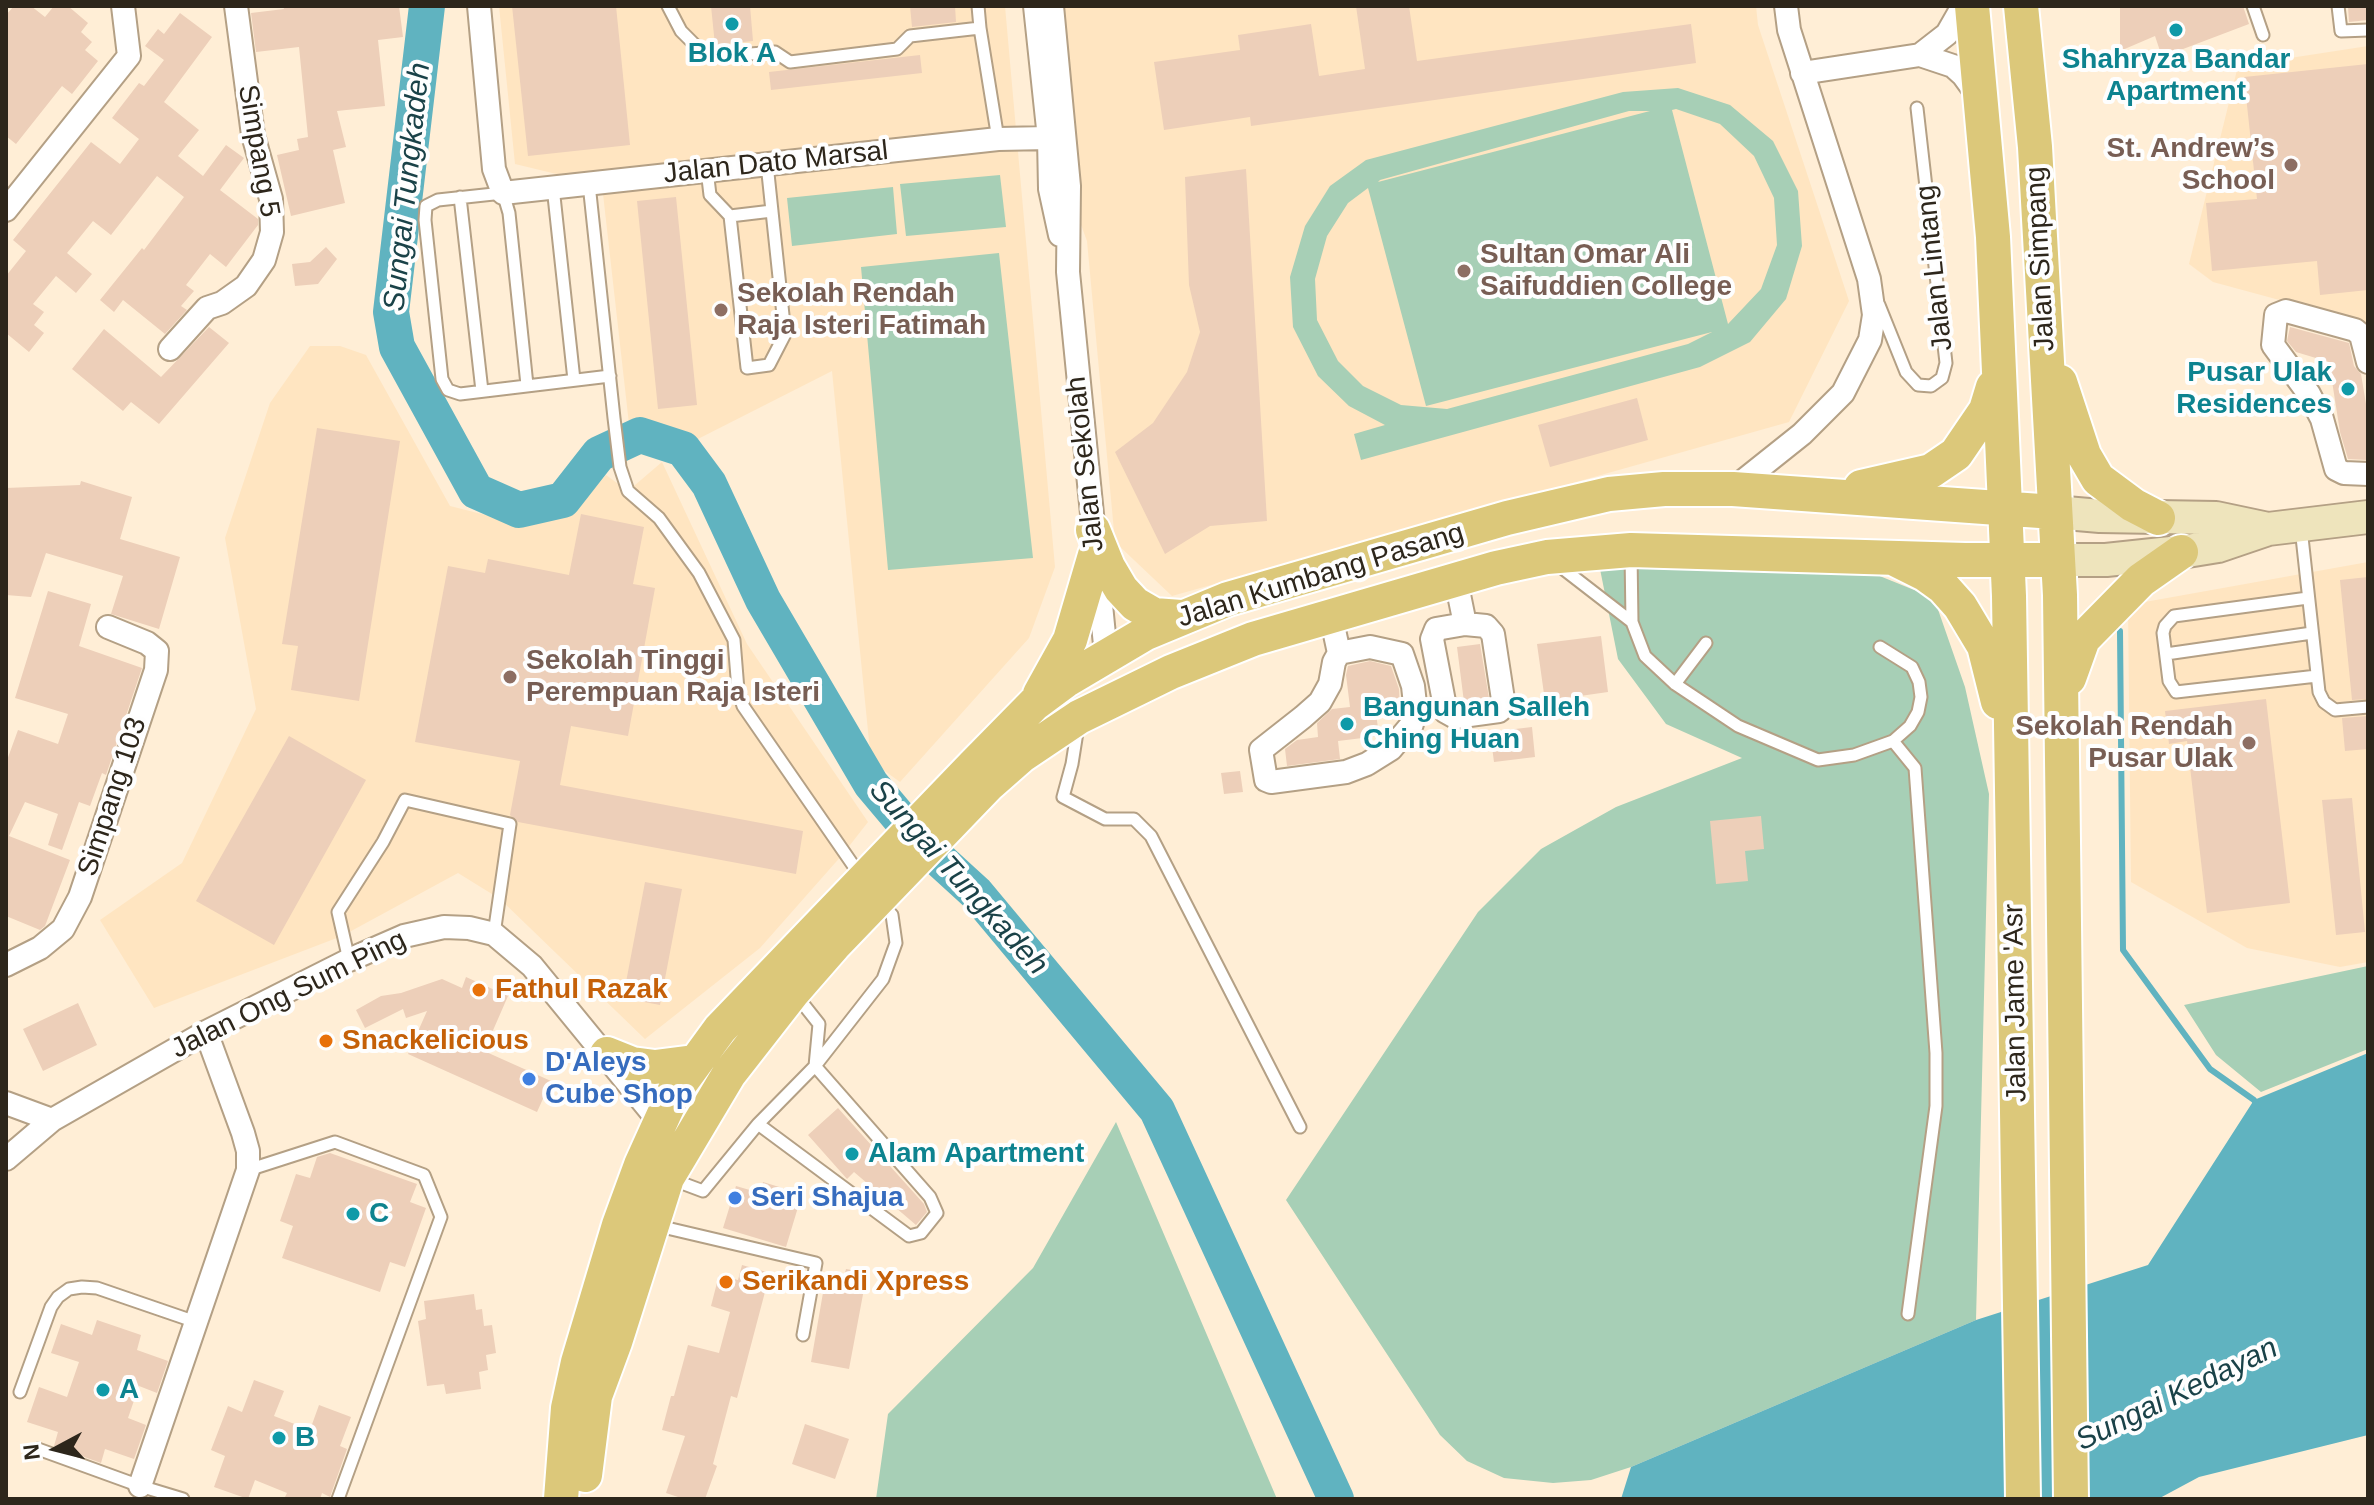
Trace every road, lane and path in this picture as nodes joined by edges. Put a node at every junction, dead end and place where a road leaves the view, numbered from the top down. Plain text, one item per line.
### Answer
1 (123, 6) edge
2 (236, 6) edge
3 (479, 6) edge
4 (668, 6) edge
5 (978, 6) edge
6 (1035, 6) edge
7 (1052, 6) edge
8 (1786, 6) edge
9 (1963, 6) edge
10 (1972, 6) edge
11 (2253, 6) edge
12 (2338, 6) edge
13 (2027, 16) edge
14 (980, 28) junction
15 (2368, 30) edge
16 (2263, 35) dead end
17 (1920, 55) junction
18 (1802, 73) junction
19 (1982, 102) junction
20 (1917, 108) dead end
21 (1049, 138) junction
22 (998, 139) junction
23 (767, 164) junction
24 (707, 170) junction
25 (589, 184) junction
26 (553, 187) junction
27 (503, 193) junction
28 (460, 197) junction
29 (6, 210) edge
30 (772, 211) junction
31 (730, 216) junction
32 (1068, 272) junction
33 (1869, 279) junction
34 (2045, 336) junction
35 (170, 349) dead end
36 (2368, 362) edge
37 (1998, 370) junction
38 (610, 376) junction
39 (574, 380) junction
40 (527, 385) junction
41 (482, 391) junction
42 (2368, 474) edge
43 (1733, 489) junction
44 (1830, 494) junction
45 (2003, 508) junction
46 (2054, 512) junction
47 (2368, 517) edge
48 (2158, 518) junction
49 (2301, 525) junction
50 (2268, 529) junction
51 (1094, 542) junction
52 (1631, 550) junction
53 (2181, 552) junction
54 (1547, 557) junction
55 (1893, 557) junction
56 (2006, 560) junction
57 (2057, 560) junction
58 (1456, 580) junction
59 (2308, 598) junction
60 (1331, 616) junction
61 (1181, 617) junction
62 (1632, 622) junction
63 (1465, 624) junction
64 (108, 627) dead end
65 (2312, 633) junction
66 (1253, 639) junction
67 (1706, 643) dead end
68 (1880, 647) dead end
69 (1339, 653) junction
70 (2166, 654) junction
71 (1106, 655) junction
72 (2317, 676) junction
73 (1675, 684) junction
74 (2062, 697) junction
75 (1034, 704) junction
76 (2368, 707) edge
77 (1064, 726) junction
78 (1893, 741) junction
79 (2013, 781) junction
80 (2063, 781) junction
81 (950, 808) junction
82 (878, 882) junction
83 (494, 934) junction
84 (349, 960) junction
85 (6, 965) edge
86 (793, 992) junction
87 (206, 1032) junction
88 (607, 1054) junction
89 (694, 1062) junction
90 (815, 1066) junction
91 (6, 1103) edge
92 (52, 1120) junction
93 (660, 1122) junction
94 (758, 1124) junction
95 (1300, 1127) dead end
96 (6, 1159) edge
97 (675, 1164) junction
98 (248, 1170) junction
99 (653, 1225) junction
100 (1908, 1314) dead end
101 (196, 1322) junction
102 (803, 1335) dead end
103 (20, 1392) dead end
104 (38, 1449) dead end
105 (140, 1486) junction
106 (183, 1499) edge
107 (338, 1499) edge
108 (561, 1499) edge
109 (584, 1499) edge
110 (2023, 1499) edge
111 (2071, 1499) edge

1 - 29 street
2 - 35 street, Simpang 5
3 - 27 street
4 - 14 lane
5 - 14 lane
6 - 21 street, Jalan Sekolah
7 - 32 street, Jalan Sekolah
8 - 18 street, Jalan Lintang
9 - 17 street
10 - 19 main road, Jalan Simpang
11 - 16 lane
12 - 15 lane
13 - 34 main road, Jalan Simpang
14 - 22 lane
17 - 18 street
17 - 19 street
18 - 33 street, Jalan Lintang
19 - 37 main road, Jalan Simpang
20 - 33 lane, Jalan Lintang
21 - 22 street, Jalan Dato Marsal
21 - 32 street, Jalan Sekolah
22 - 23 street, Jalan Dato Marsal
23 - 24 street, Jalan Dato Marsal
23 - 30 lane
24 - 25 street, Jalan Dato Marsal
24 - 31 lane
25 - 26 street, Jalan Dato Marsal
25 - 38 lane
26 - 27 street, Jalan Dato Marsal
26 - 39 lane
27 - 28 lane
27 - 40 lane
28 - 41 lane
28 - 41 lane
30 - 31 lane
30 - 31 lane
32 - 51 street, Jalan Sekolah
33 - 43 street, Jalan Lintang
34 - 46 main road, Jalan Simpang
34 - 48 main road
36 - 42 street
37 - 44 main road
37 - 45 main road, Jalan Simpang
38 - 39 lane
38 - 82 lane
39 - 40 lane
40 - 41 lane
43 - 44 main road, Jalan Kumbang Pasang
43 - 61 main road, Jalan Kumbang Pasang
44 - 45 main road, Jalan Kumbang Pasang
45 - 46 main road, Jalan Kumbang Pasang
45 - 56 main road, Jalan Jame 'Asr
46 - 48 main road
46 - 57 main road, Jalan Jame 'Asr
47 - 49 main road
48 - 50 main road
49 - 50 main road
49 - 59 lane
50 - 53 main road
51 - 61 main road
51 - 71 street, Jalan Sekolah
51 - 75 main road
52 - 54 main road, Jalan Kumbang Pasang
52 - 55 main road, Jalan Kumbang Pasang
52 - 62 lane
53 - 57 main road
53 - 74 main road
54 - 58 main road, Jalan Kumbang Pasang
54 - 62 lane
55 - 56 main road, Jalan Kumbang Pasang
55 - 79 main road
56 - 57 main road, Jalan Kumbang Pasang
56 - 79 main road, Jalan Jame 'Asr
57 - 74 main road, Jalan Jame 'Asr
58 - 60 main road, Jalan Kumbang Pasang
58 - 63 street
59 - 65 lane
59 - 70 lane
60 - 66 main road, Jalan Kumbang Pasang
60 - 69 street
61 - 71 main road, Jalan Kumbang Pasang
62 - 73 lane
63 - 63 street
64 - 85 street, Simpang 103
65 - 70 lane
65 - 72 lane
66 - 71 main road
66 - 77 main road, Jalan Kumbang Pasang
67 - 73 lane
68 - 78 lane
69 - 69 street
70 - 72 lane
71 - 75 main road, Jalan Kumbang Pasang
71 - 77 main road
72 - 76 lane
73 - 78 lane
74 - 80 main road, Jalan Jame 'Asr
75 - 81 main road, Jalan Kumbang Pasang
77 - 81 main road, Jalan Kumbang Pasang
77 - 95 lane
78 - 100 lane
79 - 80 main road
79 - 110 main road, Jalan Jame 'Asr
80 - 111 main road, Jalan Jame 'Asr
81 - 82 main road, Jalan Kumbang Pasang
82 - 86 main road, Jalan Kumbang Pasang
82 - 89 main road, Jalan Kumbang Pasang
82 - 90 lane
83 - 84 street, Jalan Ong Sum Ping
83 - 84 lane
83 - 88 street
84 - 87 street, Jalan Ong Sum Ping
86 - 90 lane
86 - 97 main road, Jalan Kumbang Pasang
87 - 92 street, Jalan Ong Sum Ping
87 - 98 street
88 - 89 main road
88 - 93 street
89 - 93 main road, Jalan Kumbang Pasang
90 - 94 lane
90 - 94 lane
91 - 92 street
92 - 96 street, Jalan Ong Sum Ping
93 - 97 street
93 - 108 main road, Jalan Kumbang Pasang
94 - 97 lane
97 - 99 main road, Jalan Kumbang Pasang
98 - 101 street
98 - 107 lane
99 - 102 lane
99 - 109 main road, Jalan Kumbang Pasang
101 - 103 lane
101 - 105 street
104 - 105 lane
105 - 106 lane

